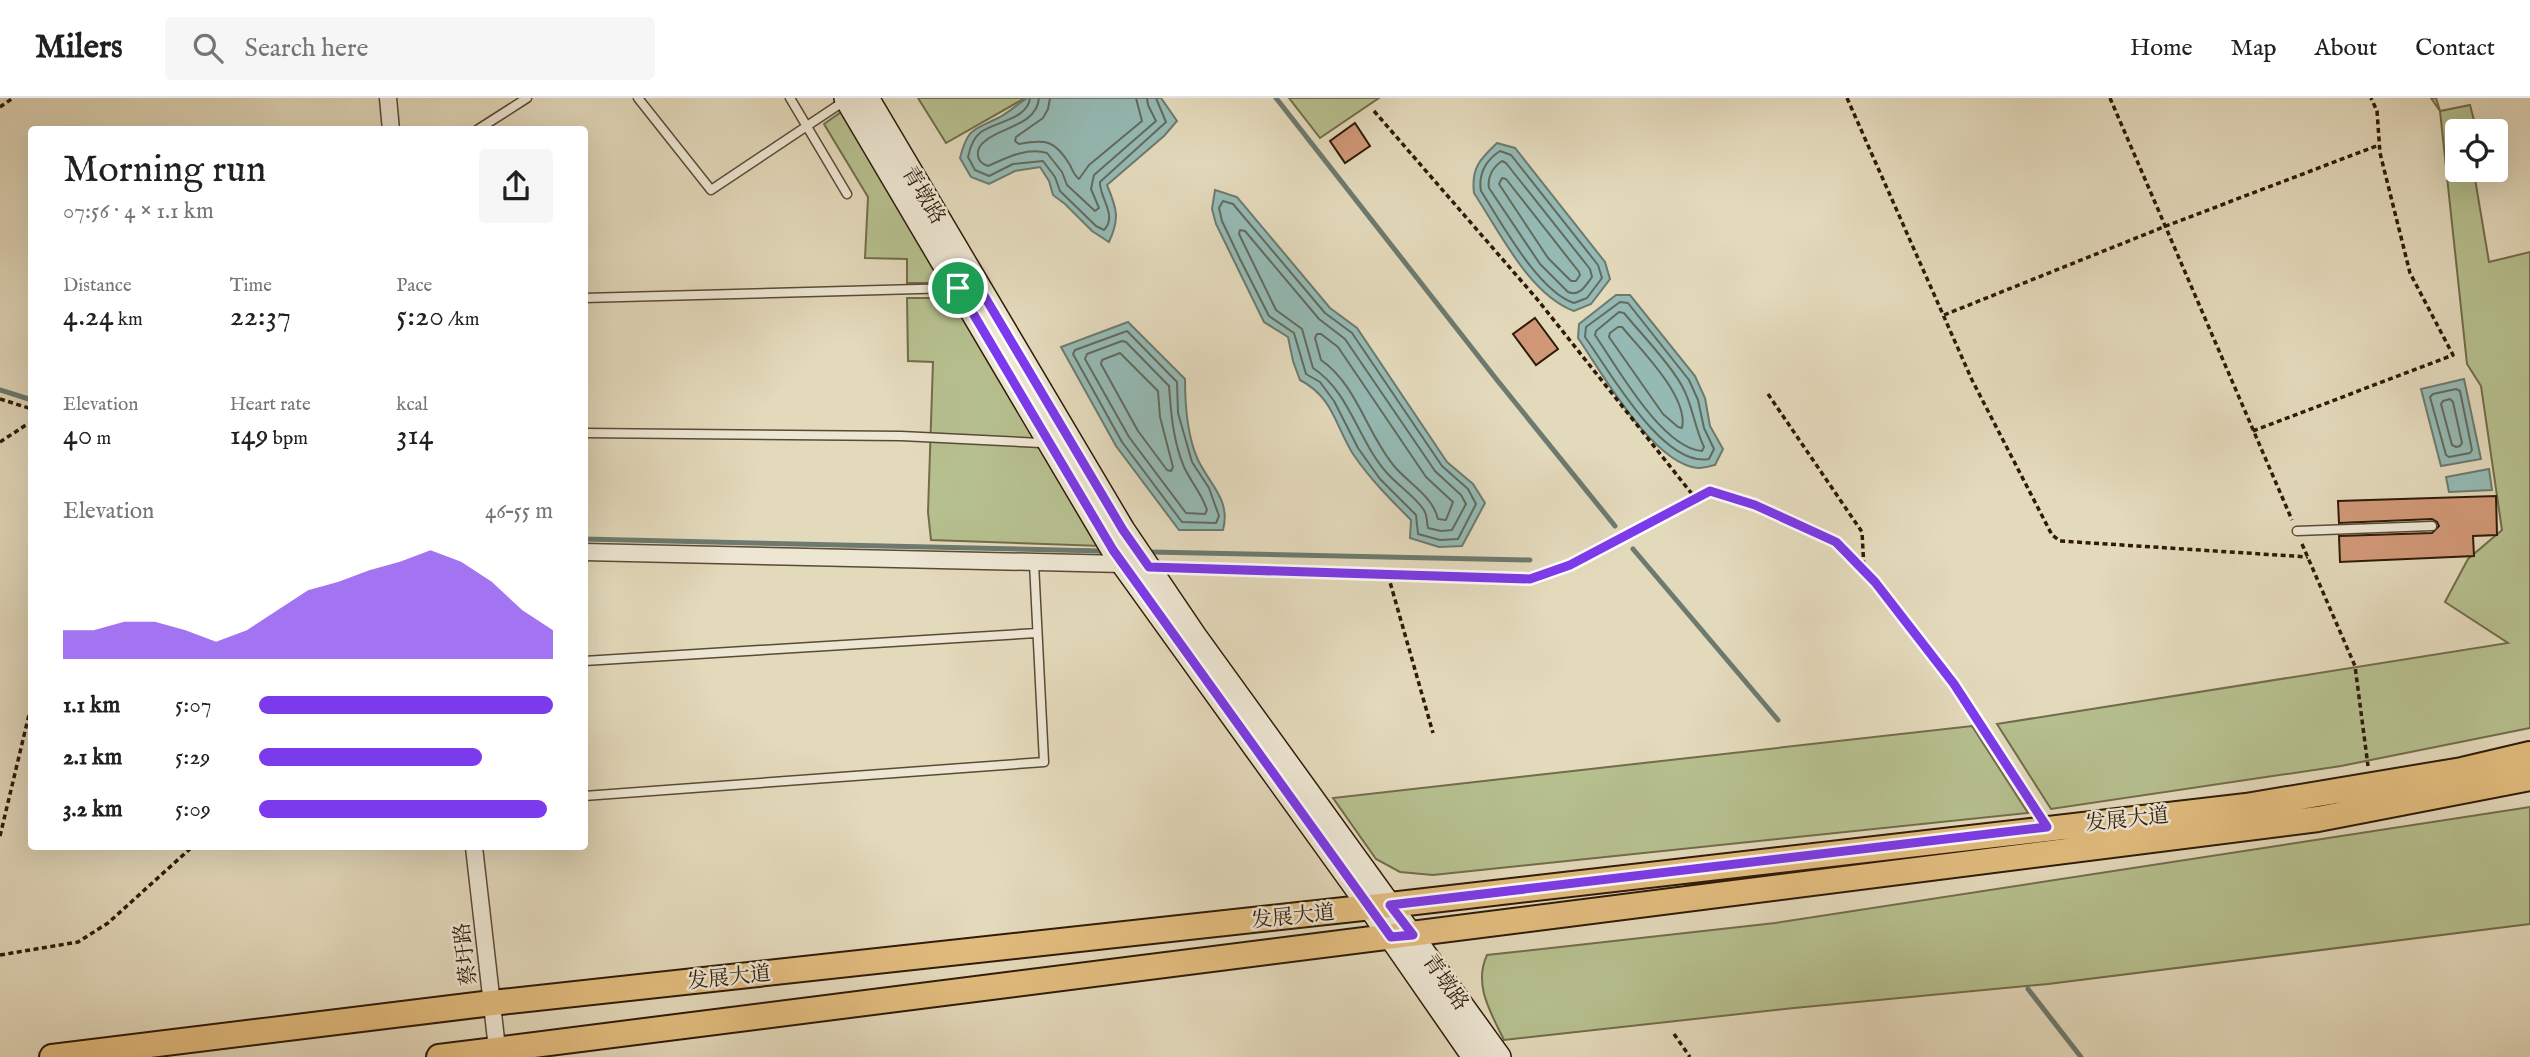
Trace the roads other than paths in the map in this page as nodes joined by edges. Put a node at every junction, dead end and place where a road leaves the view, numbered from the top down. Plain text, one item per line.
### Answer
1 (387, 98) edge
2 (527, 98) edge
3 (638, 98) edge
4 (790, 98) edge
5 (852, 98) edge
6 (807, 125) junction
7 (390, 126) edge
8 (483, 126) edge
9 (847, 194) dead end
10 (968, 287) junction
11 (588, 298) edge
12 (588, 433) edge
13 (1048, 440) junction
14 (2432, 526) dead end
15 (2297, 531) road end
16 (588, 552) edge
17 (1034, 563) junction
18 (1123, 564) junction
19 (1037, 633) junction
20 (588, 661) edge
21 (2530, 754) edge
22 (2530, 778) edge
23 (588, 796) edge
24 (474, 850) edge
25 (1380, 906) junction
26 (1402, 936) junction
27 (492, 1003) junction
28 (497, 1053) edge
29 (52, 1057) edge
30 (439, 1057) edge
31 (1474, 1057) edge
32 (1499, 1057) edge

1 - 7 street
2 - 8 lane
3 - 6 lane
4 - 6 lane
5 - 6 lane
5 - 10 main road, 青墩路
6 - 9 lane
10 - 11 lane
10 - 13 main road, 青墩路
10 - 25 main road, 青墩路
12 - 13 lane
13 - 18 main road, 青墩路
14 - 15 lane
16 - 17 street
17 - 18 street
17 - 19 lane
18 - 25 main road, 青墩路
19 - 20 lane
19 - 23 lane
21 - 25 main road, 发展大道
22 - 26 main road, 发展大道
24 - 27 street, 蔡圩路
25 - 26 main road, 青墩路
25 - 27 main road, 发展大道
26 - 28 main road, 发展大道
26 - 31 main road, 青墩路
26 - 32 main road, 青墩路
27 - 28 street, 蔡圩路
27 - 29 main road, 发展大道
28 - 30 main road, 发展大道

